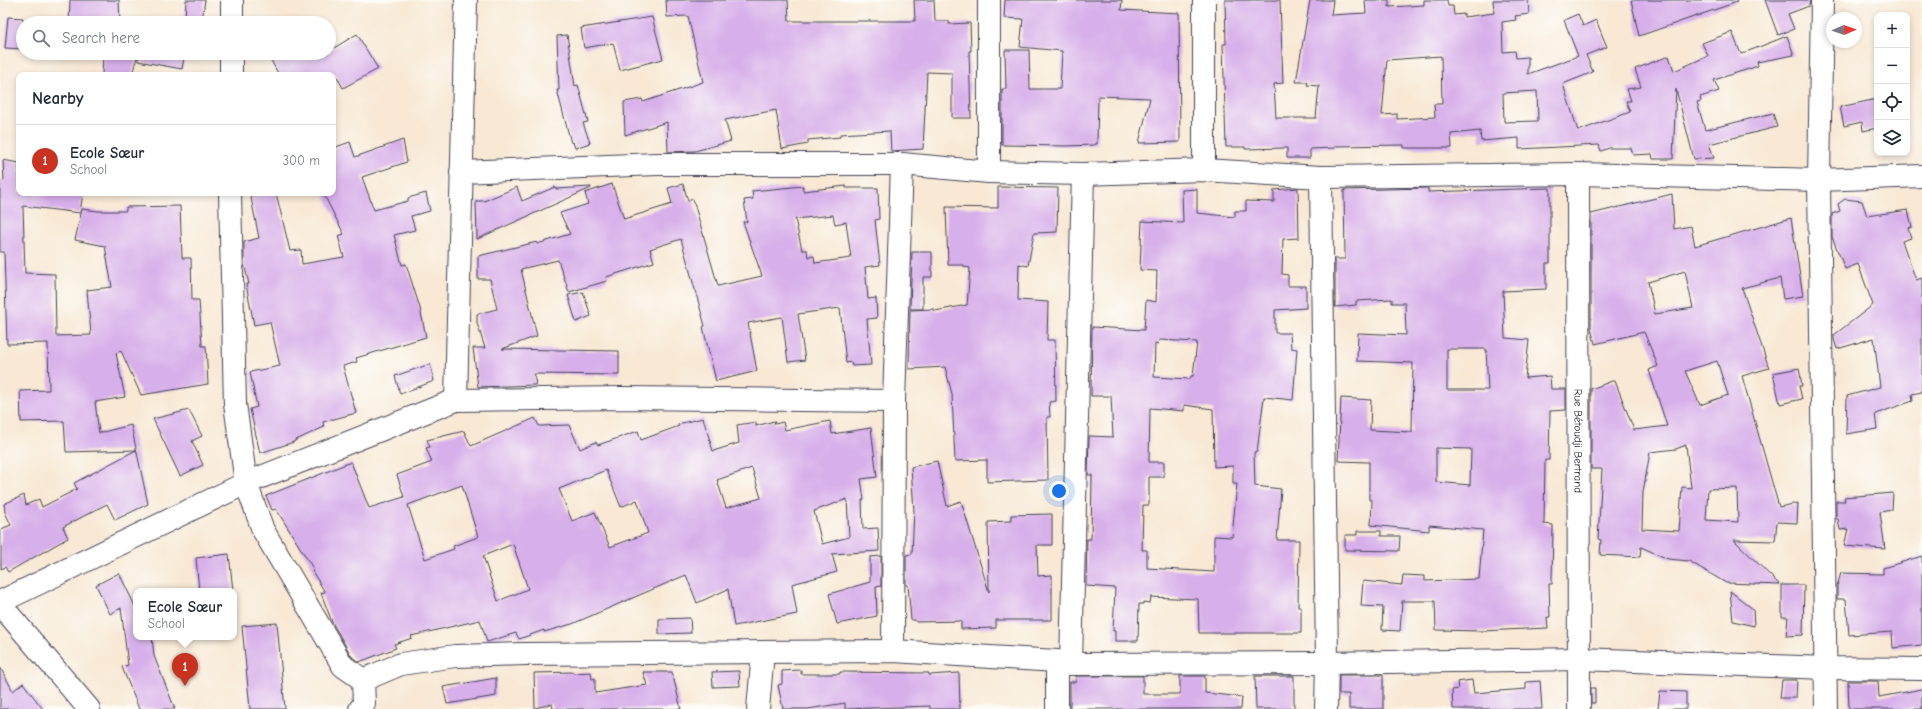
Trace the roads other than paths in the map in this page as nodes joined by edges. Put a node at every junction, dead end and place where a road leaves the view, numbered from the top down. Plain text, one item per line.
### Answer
1 (232, 0) edge
2 (466, 0) edge
3 (989, 0) edge
4 (1204, 0) edge
5 (1822, 0) edge
6 (232, 16) edge
7 (231, 60) edge
8 (231, 72) edge
9 (902, 164) junction
10 (1204, 170) junction
11 (461, 172) junction
12 (989, 172) junction
13 (1083, 174) junction
14 (1578, 174) junction
15 (1922, 176) edge
16 (1321, 177) junction
17 (1819, 180) junction
18 (230, 196) edge
19 (456, 400) junction
20 (894, 401) junction
21 (246, 483) junction
22 (0, 603) edge
23 (893, 651) junction
24 (763, 652) junction
25 (1578, 659) junction
26 (1064, 663) junction
27 (1327, 663) junction
28 (1827, 668) junction
29 (1922, 669) edge
30 (363, 680) junction
31 (88, 709) edge
32 (360, 709) edge
33 (758, 709) edge
34 (1057, 709) edge
35 (1326, 709) edge
36 (1579, 709) edge
37 (1826, 709) edge

1 - 6 street
2 - 11 street
3 - 12 street
4 - 10 street
5 - 17 street
7 - 8 street
9 - 11 street
9 - 12 street
9 - 20 street
10 - 13 street
10 - 16 street
11 - 19 street
12 - 13 street
13 - 26 street
14 - 16 street
14 - 17 street
14 - 25 street, Rue Bétoudji Bertrand
15 - 17 street
16 - 27 street
17 - 28 street
18 - 21 street
19 - 20 street
19 - 21 street
20 - 23 street
21 - 22 street
21 - 30 street
22 - 31 street
23 - 24 street
23 - 26 street
24 - 30 street
24 - 33 street
25 - 27 street
25 - 28 street
25 - 36 street, Rue Bétoudji Bertrand
26 - 27 street
26 - 34 street
27 - 35 street
28 - 29 street
28 - 37 street
30 - 32 street

